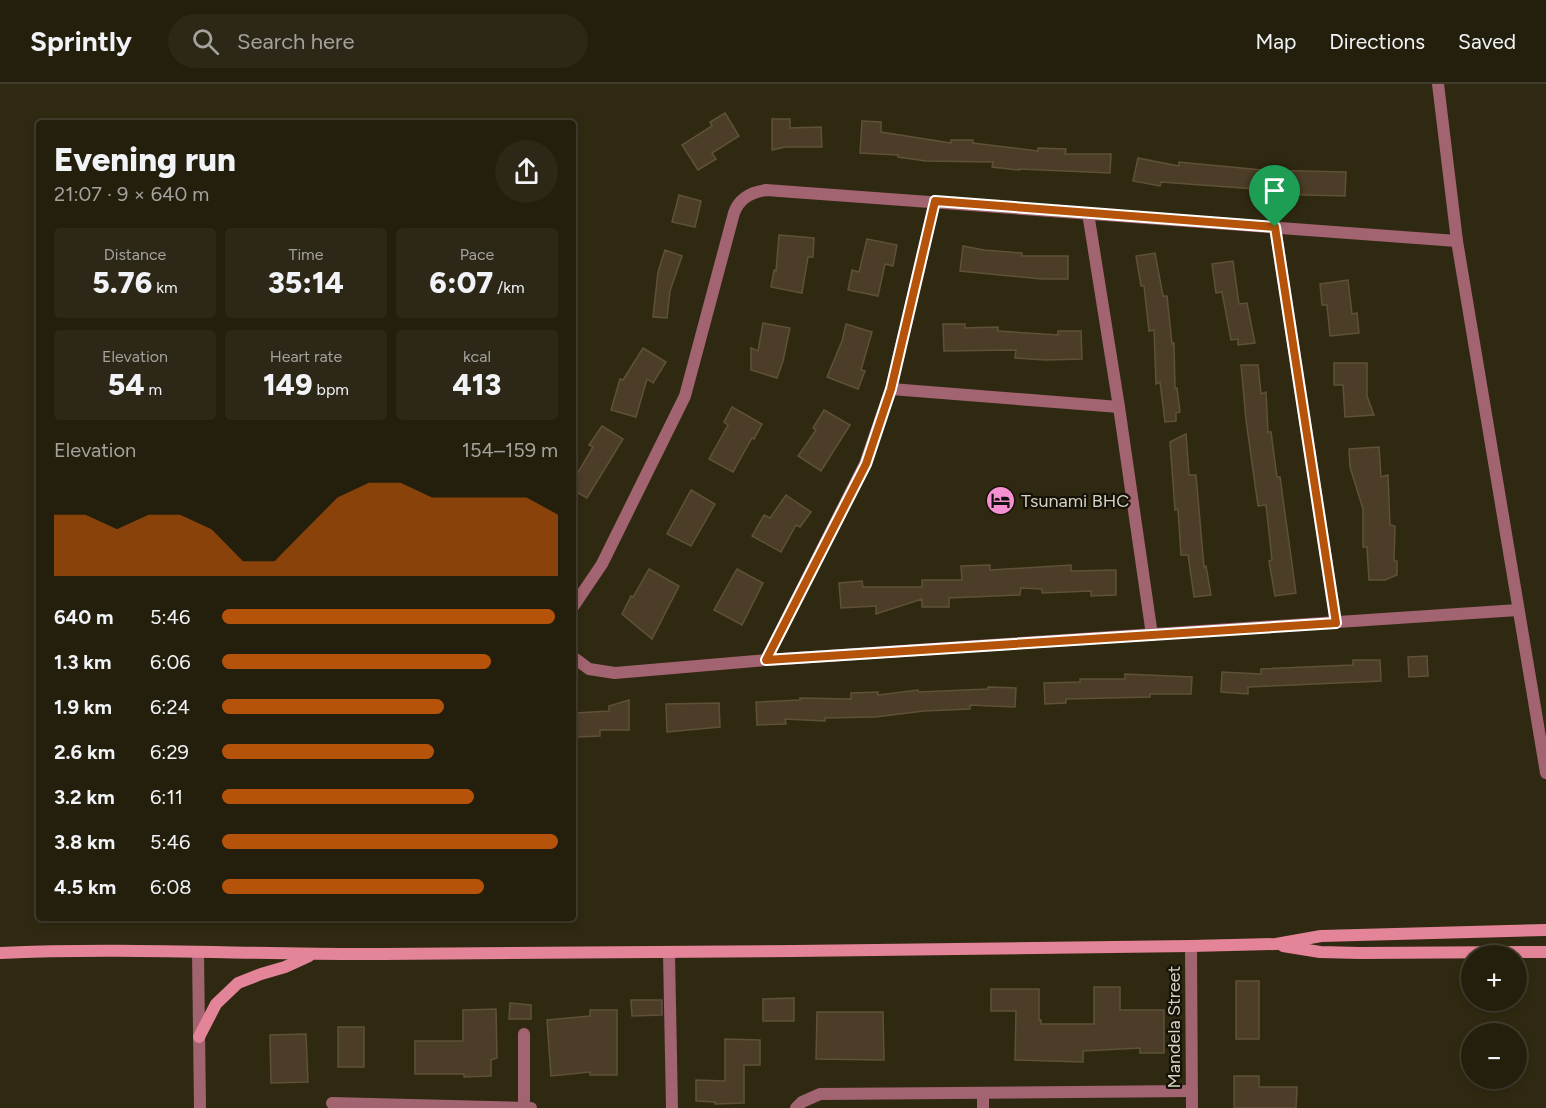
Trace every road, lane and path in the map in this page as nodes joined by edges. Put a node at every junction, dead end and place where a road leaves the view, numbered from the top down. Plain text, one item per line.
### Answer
1 (1438, 84) edge
2 (935, 201) junction
3 (1088, 213) junction
4 (1275, 227) junction
5 (1457, 241) junction
6 (891, 389) junction
7 (1119, 408) junction
8 (576, 603) edge
9 (1518, 610) junction
10 (1336, 623) junction
11 (1152, 635) junction
12 (576, 659) edge
13 (766, 660) junction
14 (1546, 772) edge
15 (1546, 930) edge
16 (1276, 944) junction
17 (1191, 946) junction
18 (198, 952) junction
19 (1546, 952) edge
20 (0, 953) edge
21 (669, 953) junction
22 (312, 955) junction
23 (524, 1034) dead end
24 (199, 1037) junction
25 (1192, 1091) junction
26 (983, 1093) junction
27 (332, 1102) dead end
28 (527, 1107) edge
29 (200, 1108) edge
30 (672, 1108) edge
31 (796, 1108) edge
32 (983, 1108) edge
33 (1192, 1108) edge

1 - 5 street
2 - 3 street
2 - 6 street
2 - 8 street
3 - 4 street
3 - 7 street
4 - 5 street
4 - 10 street
5 - 9 street
6 - 7 street
6 - 13 street
7 - 11 street
9 - 10 street
9 - 14 street
10 - 11 street
11 - 13 street
12 - 13 street
15 - 16 main road
16 - 17 main road
16 - 19 main road
17 - 21 main road
17 - 25 street, Mandela Street
18 - 20 main road
18 - 22 main road
18 - 24 street
21 - 22 main road
21 - 30 street
22 - 24 main road
23 - 28 street
24 - 29 street
25 - 26 street
25 - 33 street, Mandela Street
26 - 31 street
26 - 32 street
27 - 28 street

